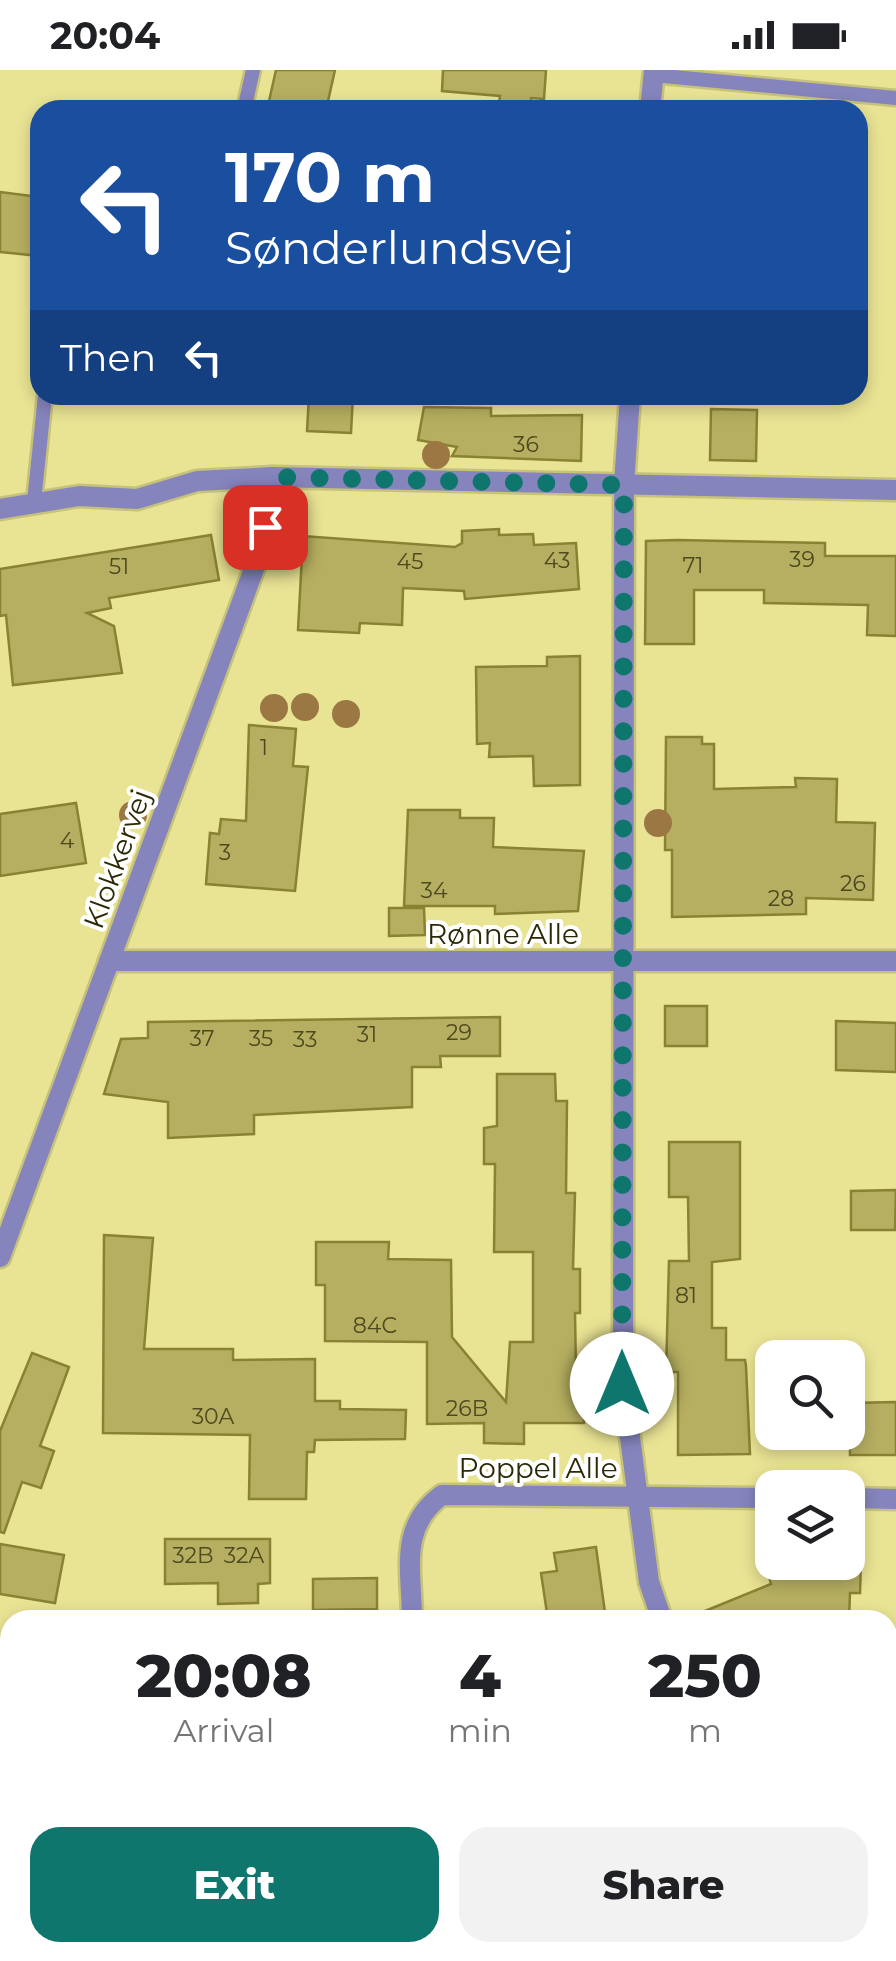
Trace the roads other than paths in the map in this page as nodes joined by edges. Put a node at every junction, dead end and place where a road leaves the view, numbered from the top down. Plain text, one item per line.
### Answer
1 (253, 70) edge
2 (654, 73) edge
3 (896, 98) edge
4 (246, 100) edge
5 (651, 100) edge
6 (44, 405) edge
7 (629, 405) edge
8 (273, 477) junction
9 (624, 485) junction
10 (896, 490) edge
11 (34, 502) junction
12 (0, 509) edge
13 (109, 961) junction
14 (896, 961) edge
15 (620, 962) junction
16 (0, 1257) edge
17 (634, 1496) junction
18 (755, 1498) edge
19 (865, 1498) edge
20 (896, 1499) edge
21 (412, 1610) edge
22 (659, 1610) edge

1 - 4 lane
2 - 3 lane
2 - 5 street
6 - 11 lane
7 - 9 street
8 - 9 street
8 - 11 street
8 - 13 street, Klokkervej
9 - 10 street
9 - 15 street
11 - 12 street
13 - 15 street, Rønne Alle
13 - 16 street, Klokkervej
14 - 15 street, Rønne Alle
15 - 17 street
17 - 18 street, Poppel Alle
17 - 21 street, Poppel Alle
17 - 22 street
19 - 20 street

